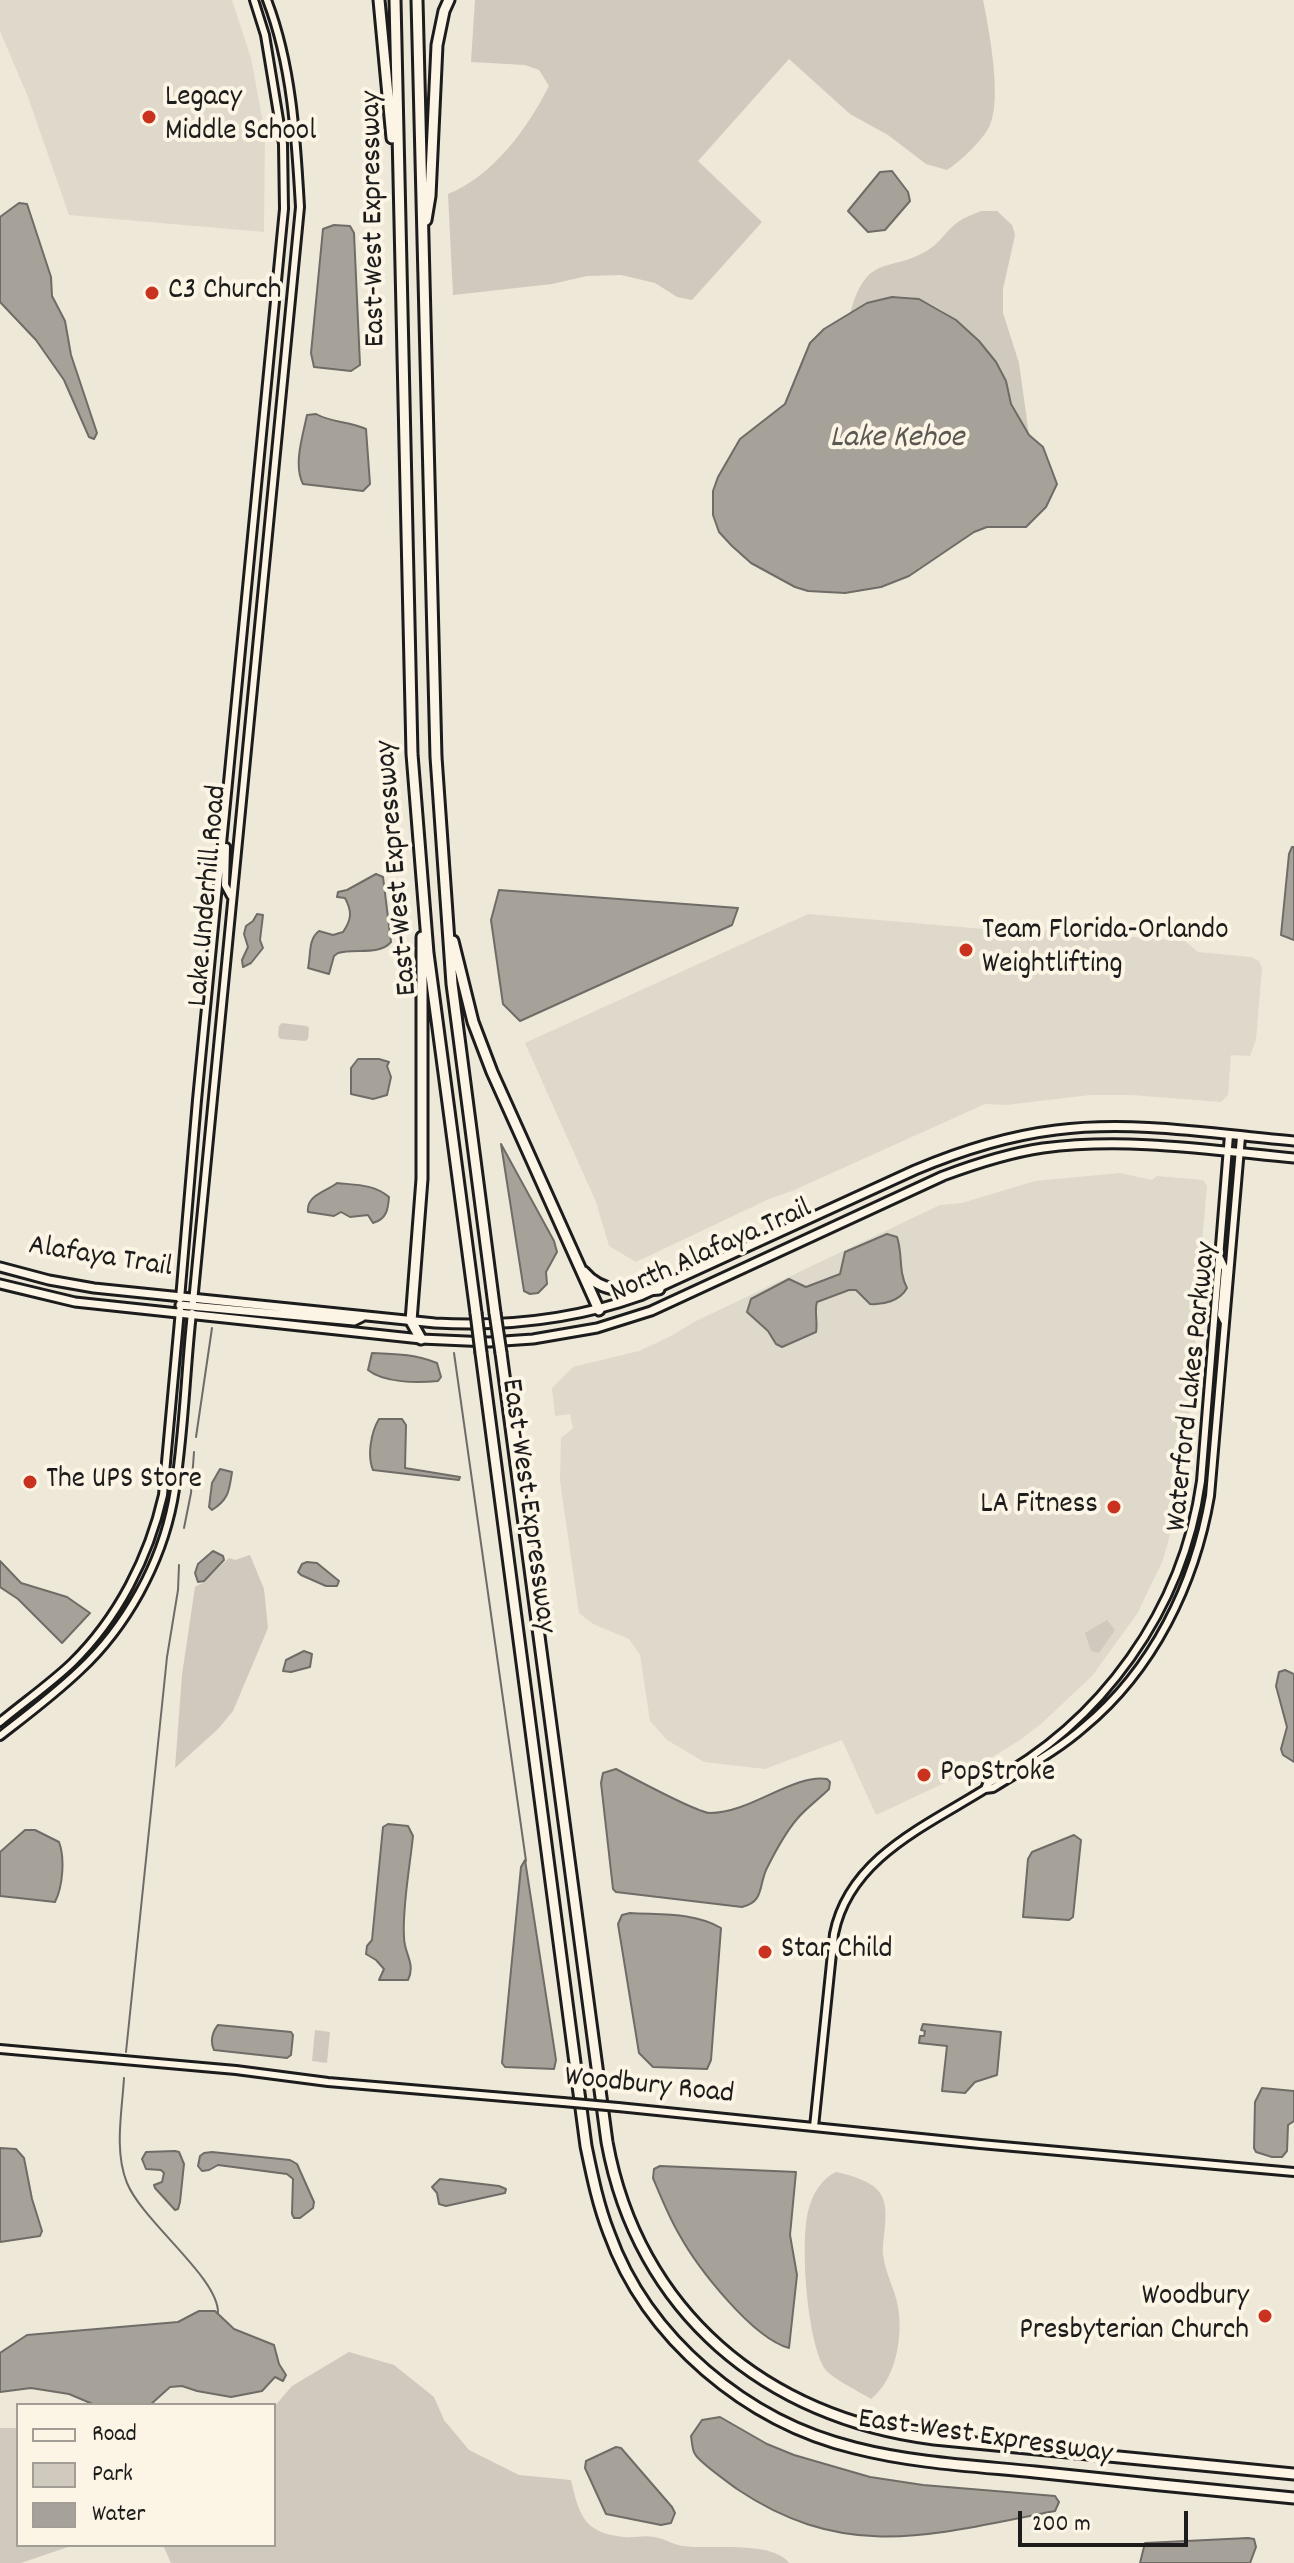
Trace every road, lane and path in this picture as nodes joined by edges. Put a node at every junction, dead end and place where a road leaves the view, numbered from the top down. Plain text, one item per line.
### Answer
1 (254, 0) edge
2 (267, 0) edge
3 (379, 0) edge
4 (395, 0) edge
5 (417, 0) edge
6 (449, 0) edge
7 (423, 247) junction
8 (402, 333) junction
9 (224, 832) junction
10 (231, 896) junction
11 (424, 906) junction
12 (446, 915) junction
13 (197, 1100) junction
14 (213, 1101) junction
15 (1229, 1135) junction
16 (1241, 1137) junction
17 (1294, 1141) edge
18 (1227, 1151) junction
19 (1239, 1153) junction
20 (1294, 1158) edge
21 (1219, 1256) junction
22 (577, 1262) junction
23 (2, 1269) edge
24 (0, 1284) edge
25 (659, 1289) junction
26 (180, 1305) junction
27 (192, 1306) junction
28 (599, 1310) junction
29 (411, 1321) junction
30 (607, 1325) junction
31 (1225, 1325) junction
32 (421, 1339) junction
33 (0, 1722) edge
34 (0, 1736) edge
35 (985, 1789) junction
36 (0, 2049) edge
37 (814, 2127) junction
38 (1294, 2172) edge
39 (1294, 2474) edge
40 (1294, 2498) edge

1 - 9 street, Lake Underhill Road
2 - 10 street, Lake Underhill Road
3 - 8 highway
4 - 8 highway, East-West Expressway
5 - 7 highway, East-West Expressway
6 - 7 highway
7 - 12 highway, East-West Expressway
8 - 11 highway, East-West Expressway
9 - 10 street
9 - 13 street, Lake Underhill Road
10 - 14 street, Lake Underhill Road
11 - 29 highway
11 - 40 highway, East-West Expressway, bridge
12 - 22 highway
12 - 39 highway, East-West Expressway, bridge
13 - 14 street
13 - 26 street, Lake Underhill Road
14 - 27 street, Lake Underhill Road
15 - 16 main road
15 - 18 street, Waterford Lakes Parkway
15 - 25 main road, North Alafaya Trail
16 - 17 main road
16 - 19 street, Waterford Lakes Parkway
18 - 19 main road, North Alafaya Trail
18 - 21 street, Waterford Lakes Parkway
18 - 30 main road, North Alafaya Trail
19 - 20 main road
19 - 31 street, Waterford Lakes Parkway
21 - 31 street
21 - 35 street, Waterford Lakes Parkway
22 - 25 highway
22 - 28 highway
23 - 26 main road, Alafaya Trail
24 - 26 main road, Alafaya Trail
25 - 28 main road, North Alafaya Trail
26 - 27 main road, Alafaya Trail
26 - 27 main road, Alafaya Trail
26 - 33 street, Lake Underhill Road
27 - 29 main road, North Alafaya Trail
27 - 32 main road, North Alafaya Trail
27 - 34 street, Lake Underhill Road
28 - 29 main road, North Alafaya Trail
28 - 30 main road
29 - 32 highway
30 - 32 main road, North Alafaya Trail
31 - 35 street, Waterford Lakes Parkway
35 - 37 street, Waterford Lakes Parkway
36 - 37 street, Woodbury Road, bridge
37 - 38 street, Woodbury Road

